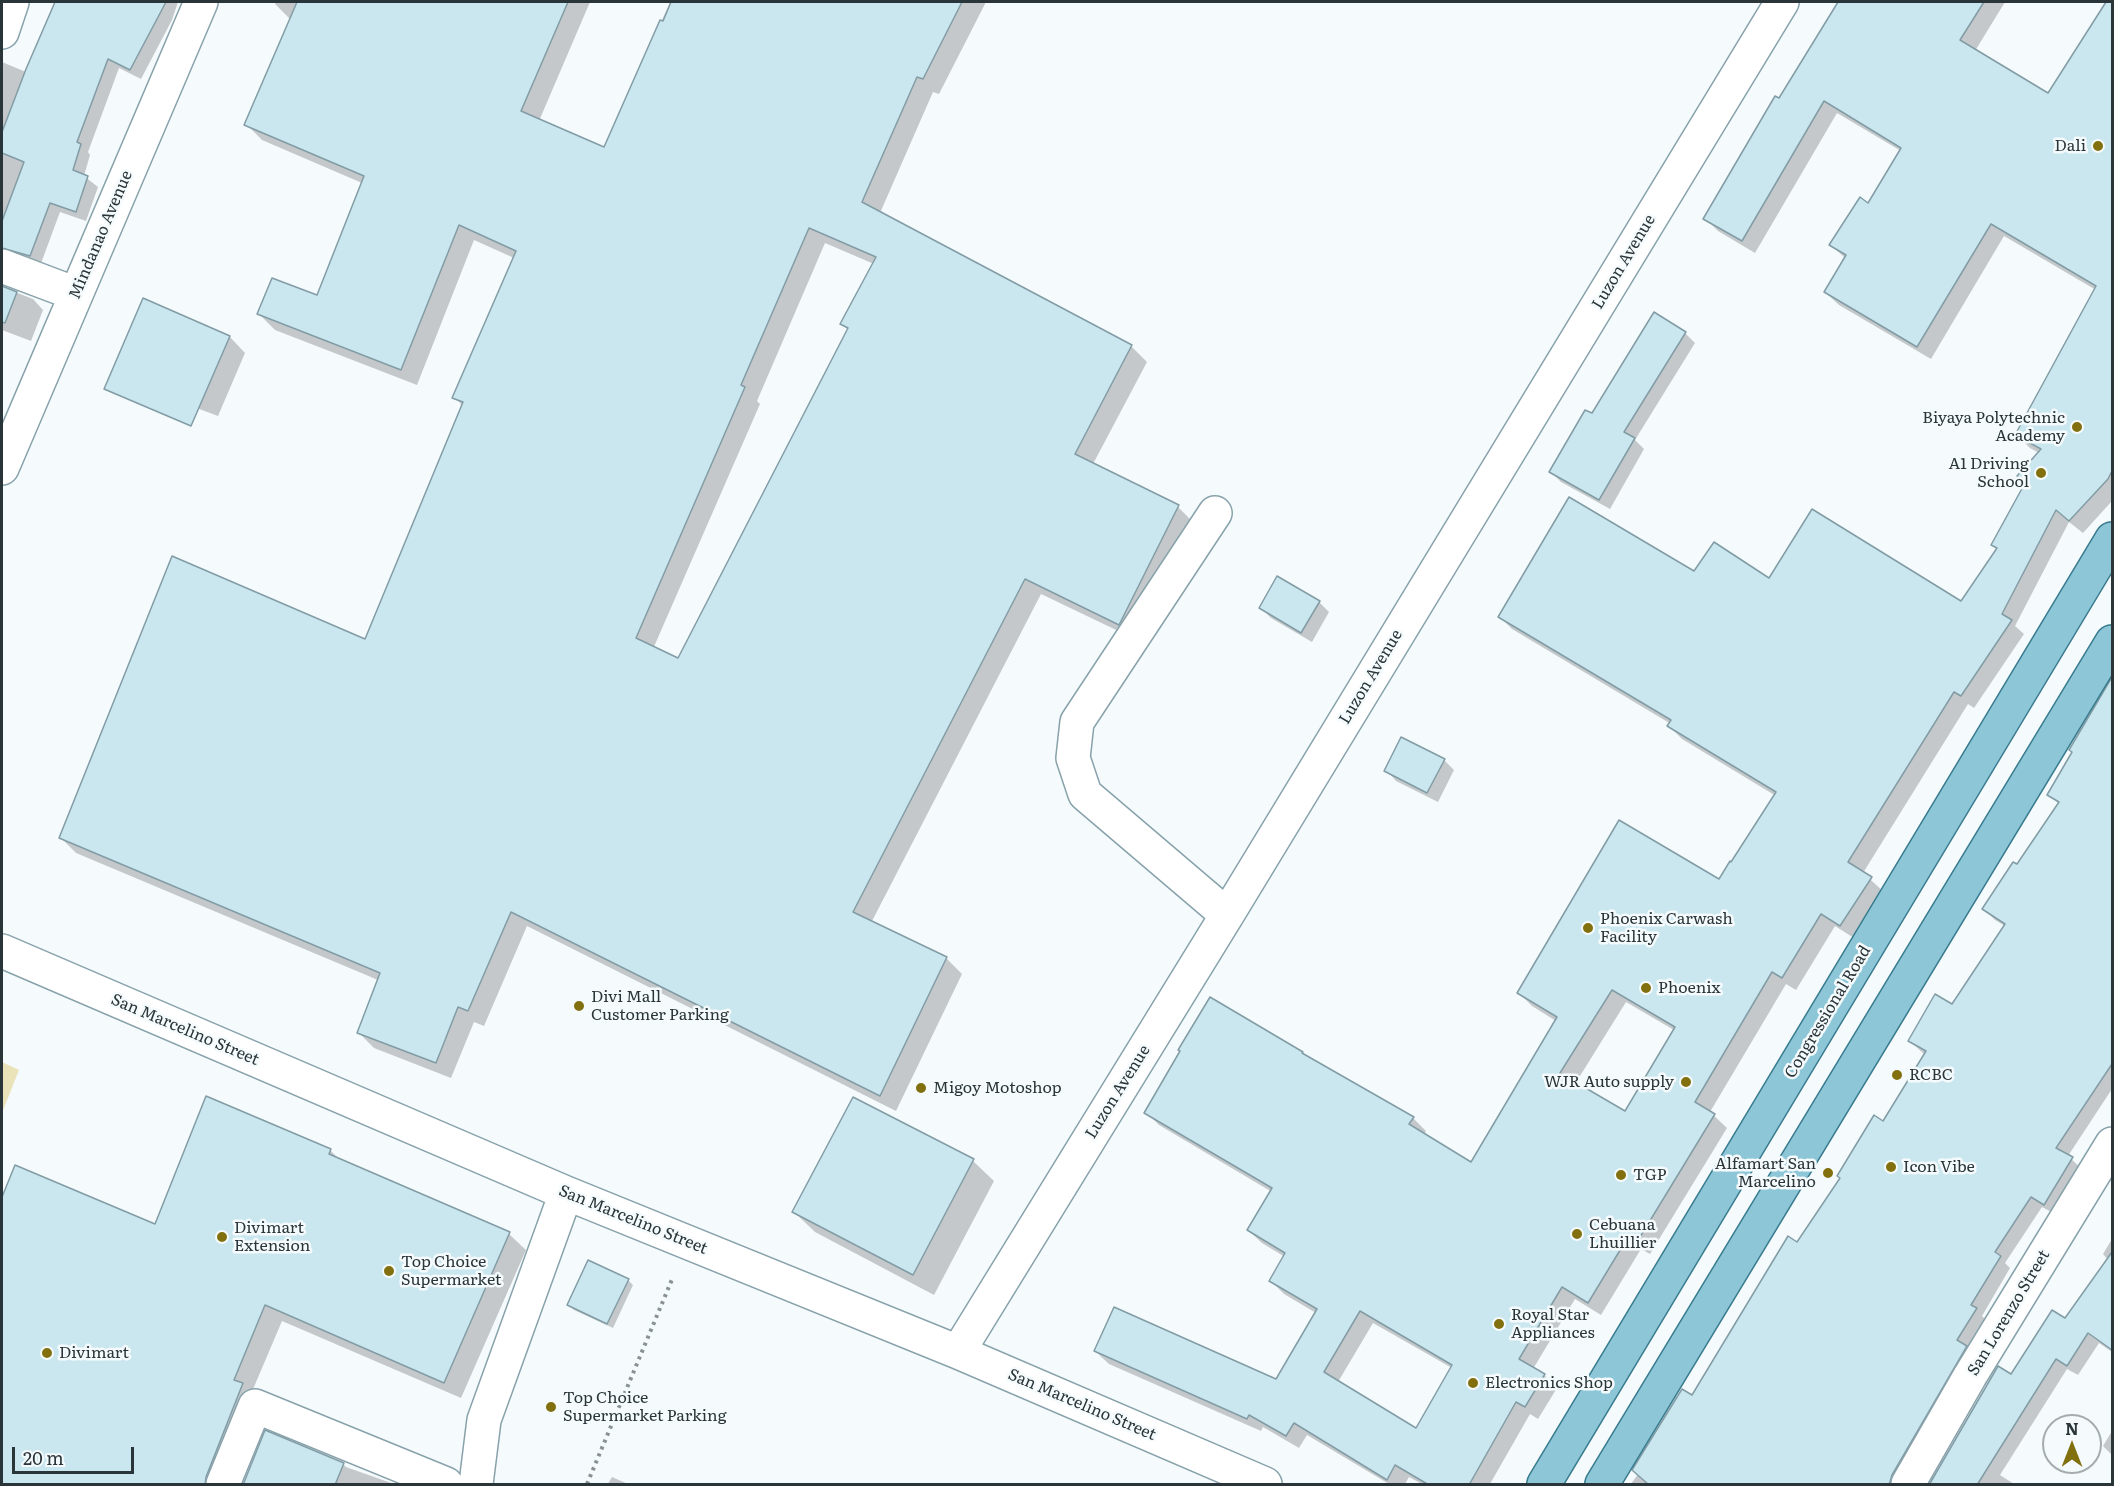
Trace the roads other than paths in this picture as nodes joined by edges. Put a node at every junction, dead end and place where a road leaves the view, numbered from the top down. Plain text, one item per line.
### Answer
1 (12, 2) edge
2 (201, 2) edge
3 (1782, 2) edge
4 (2, 32) edge
5 (2, 266) edge
6 (76, 294) junction
7 (2, 468) edge
8 (1215, 513) dead end
9 (2112, 539) edge
10 (2112, 642) edge
11 (1227, 915) junction
12 (2, 951) edge
13 (2112, 1144) edge
14 (566, 1193) junction
15 (958, 1352) junction
16 (223, 1485) edge
17 (446, 1485) edge
18 (476, 1485) edge
19 (1265, 1485) edge
20 (1544, 1485) edge
21 (1602, 1485) edge
22 (1908, 1485) edge

1 - 4 street
2 - 6 street, Mindanao Avenue
3 - 11 street, Luzon Avenue
5 - 6 street
6 - 7 street, Mindanao Avenue
8 - 11 street
9 - 20 main road, Congressional Road
10 - 21 main road
11 - 15 street, Luzon Avenue
12 - 14 street, San Marcelino Street
13 - 22 street, San Lorenzo Street
14 - 15 street, San Marcelino Street
14 - 18 street
15 - 19 street, San Marcelino Street
16 - 17 street

